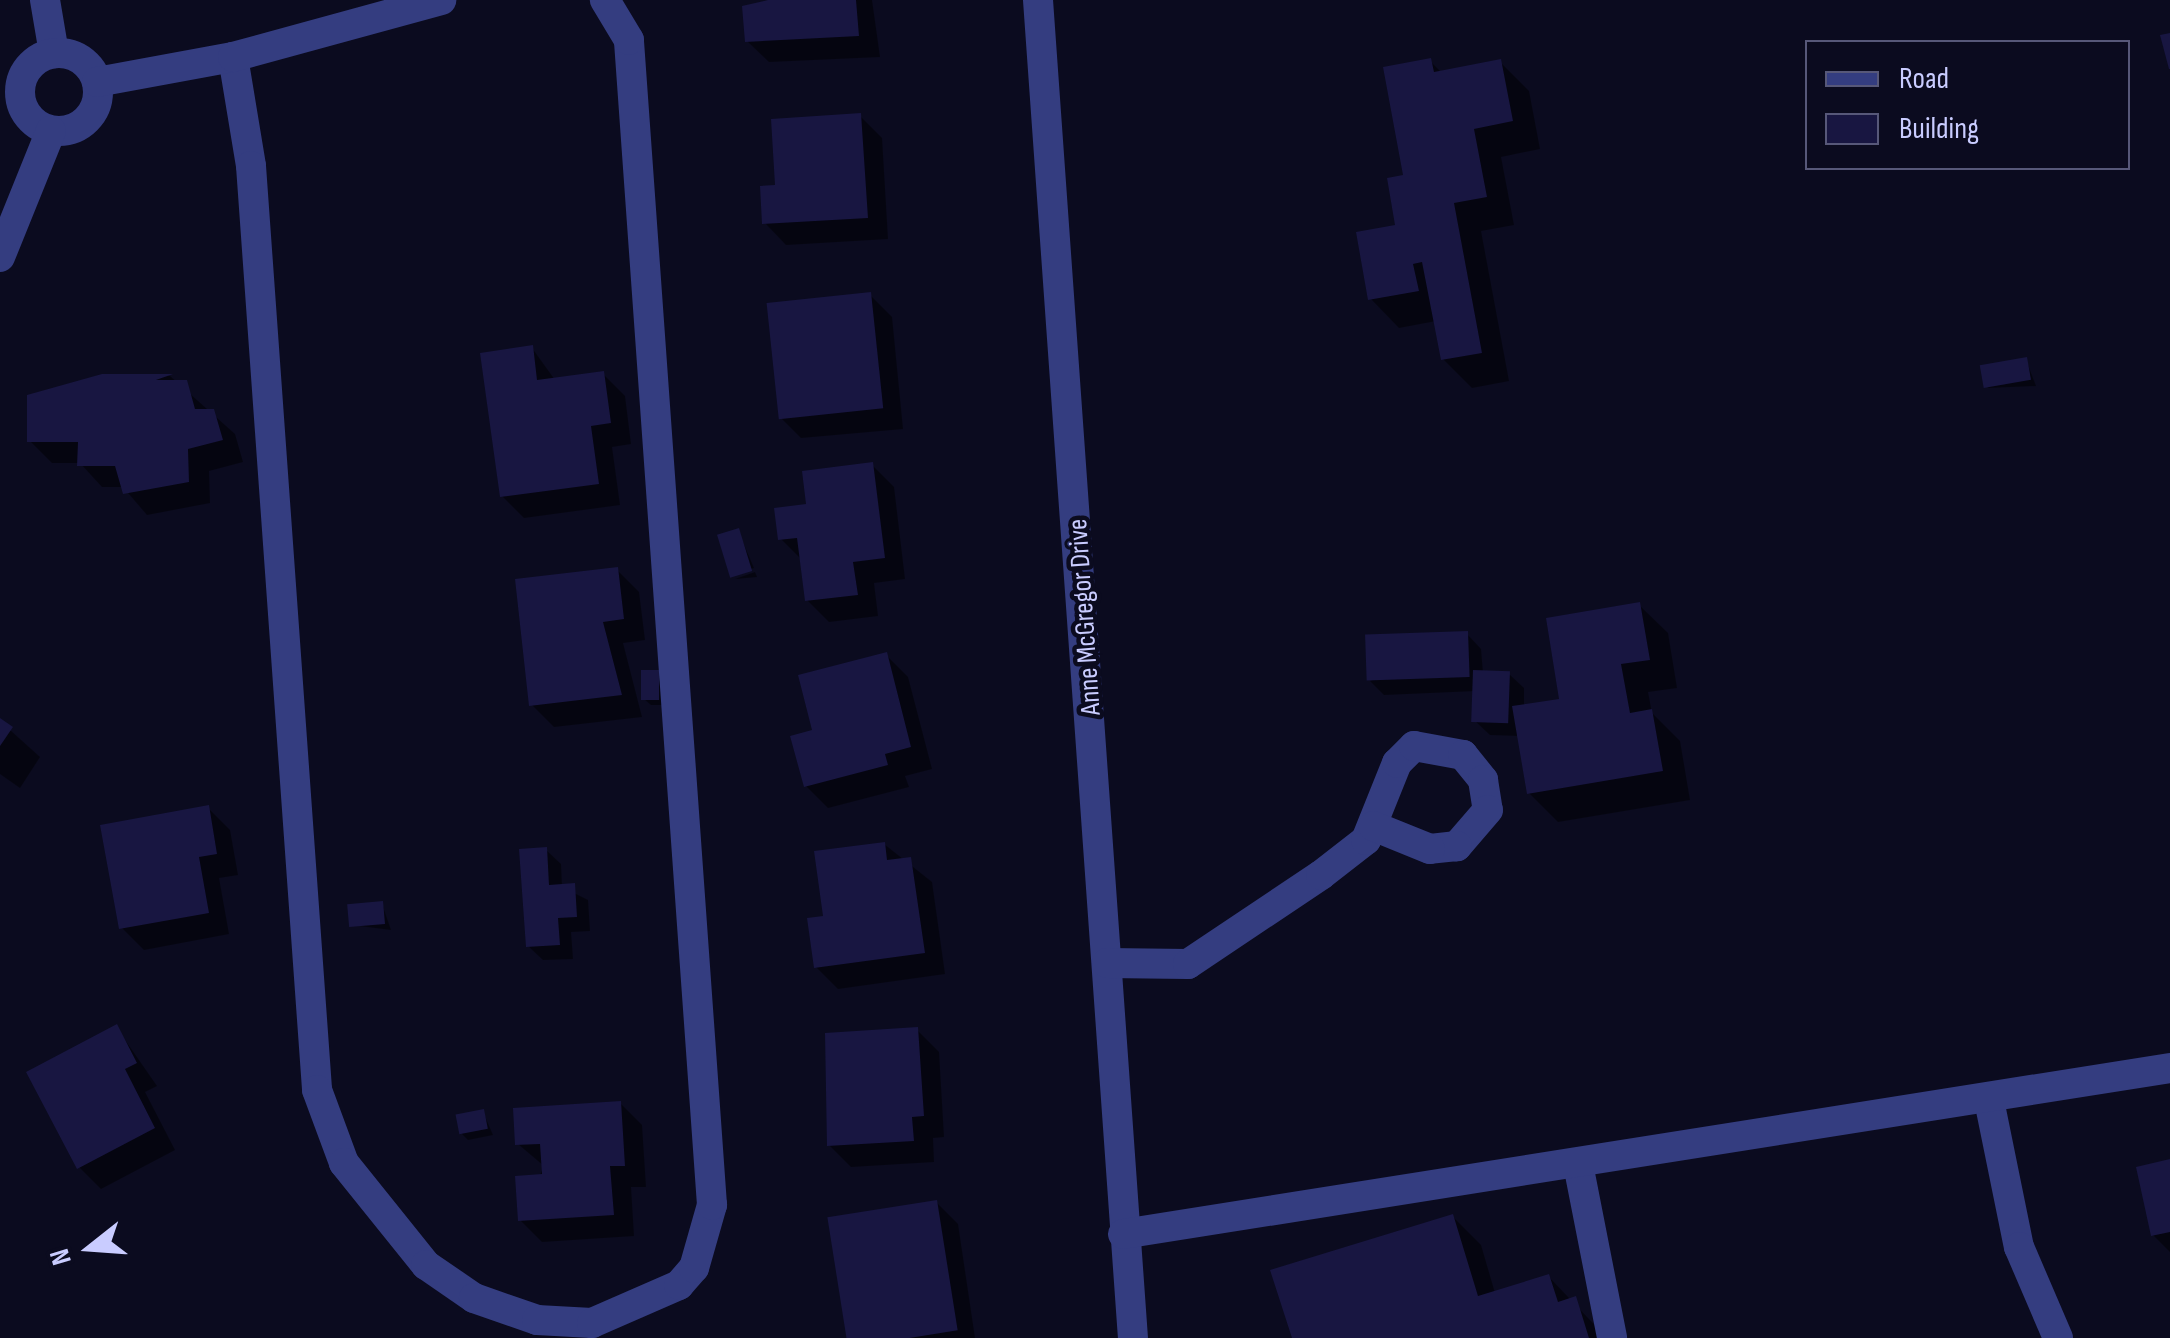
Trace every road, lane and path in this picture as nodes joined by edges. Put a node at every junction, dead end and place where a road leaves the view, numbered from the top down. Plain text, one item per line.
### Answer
1 (45, 0) edge
2 (441, 0) edge
3 (606, 0) edge
4 (1038, 0) edge
5 (54, 52) junction
6 (233, 57) junction
7 (97, 82) junction
8 (10, 102) edge
9 (51, 131) junction
10 (0, 257) edge
11 (1373, 826) dead end
12 (1107, 963) junction
13 (2170, 1068) edge
14 (1988, 1100) junction
15 (1578, 1164) junction
16 (1123, 1234) junction
17 (1133, 1338) edge
18 (1612, 1338) edge
19 (2058, 1338) edge

1 - 5 street
2 - 6 street
3 - 6 street
4 - 12 street, Anne McGregor Drive
5 - 7 street
5 - 8 street
6 - 7 street
7 - 9 street
8 - 9 street
9 - 10 street
11 - 12 street
12 - 16 street, Anne McGregor Drive
13 - 14 street
14 - 15 street
14 - 19 street
15 - 16 street
15 - 18 street
16 - 17 street, Anne McGregor Drive

